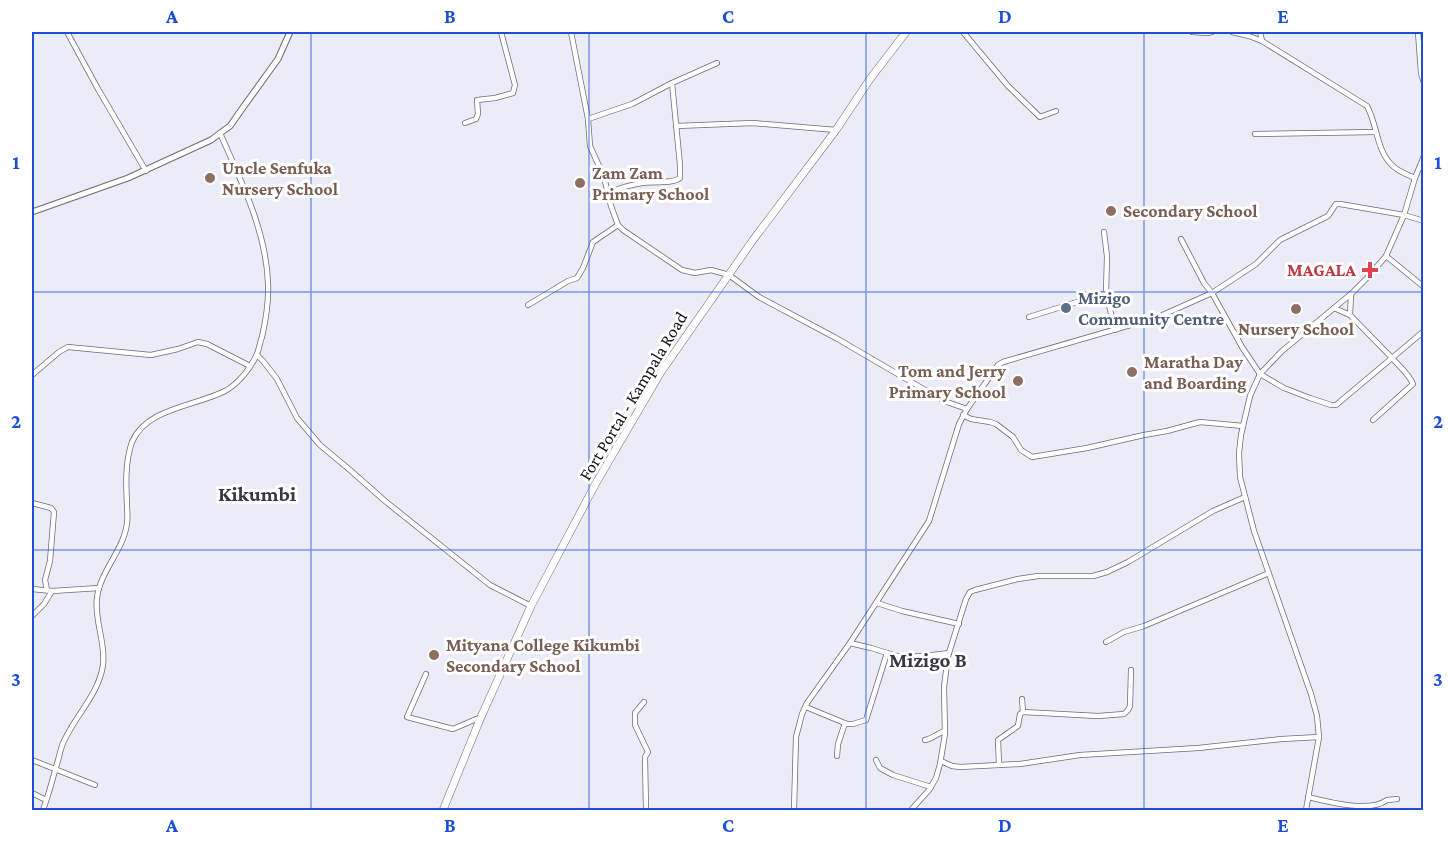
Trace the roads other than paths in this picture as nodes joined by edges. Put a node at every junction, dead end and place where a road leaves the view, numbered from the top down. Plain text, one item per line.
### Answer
1 (67, 32) edge
2 (290, 32) edge
3 (501, 32) edge
4 (571, 32) edge
5 (906, 32) edge
6 (963, 32) edge
7 (1192, 32) edge
8 (1212, 32) edge
9 (1232, 32) edge
10 (1260, 32) edge
11 (1418, 32) edge
12 (1262, 40) junction
13 (717, 63) dead end
14 (672, 83) junction
15 (1424, 83) edge
16 (1056, 111) dead end
17 (588, 119) junction
18 (465, 123) dead end
19 (676, 126) junction
20 (836, 130) junction
21 (1376, 132) junction
22 (220, 133) junction
23 (1255, 134) dead end
24 (1423, 159) edge
25 (146, 171) junction
26 (1415, 178) junction
27 (609, 194) junction
28 (32, 212) edge
29 (1404, 214) junction
30 (1424, 221) edge
31 (618, 225) junction
32 (1104, 232) dead end
33 (1182, 239) dead end
34 (1386, 256) junction
35 (729, 275) junction
36 (1422, 285) edge
37 (1106, 293) junction
38 (1212, 293) junction
39 (1351, 294) junction
40 (528, 305) dead end
41 (1334, 308) junction
42 (1350, 315) junction
43 (1029, 317) dead end
44 (1114, 330) junction
45 (1424, 331) edge
46 (257, 355) junction
47 (1392, 358) junction
48 (250, 366) junction
49 (1260, 374) junction
50 (32, 375) edge
51 (967, 409) junction
52 (963, 415) junction
53 (1373, 420) dead end
54 (1243, 426) junction
55 (1245, 497) junction
56 (32, 503) edge
57 (1269, 573) junction
58 (99, 588) junction
59 (32, 589) edge
60 (50, 590) junction
61 (877, 603) junction
62 (531, 606) junction
63 (32, 616) edge
64 (958, 624) junction
65 (1106, 642) dead end
66 (850, 644) junction
67 (949, 652) junction
68 (887, 653) junction
69 (1131, 670) dead end
70 (426, 674) dead end
71 (1022, 699) dead end
72 (644, 702) dead end
73 (806, 707) junction
74 (1023, 712) junction
75 (481, 717) junction
76 (845, 723) junction
77 (945, 731) junction
78 (1319, 737) junction
79 (926, 740) dead end
80 (837, 756) dead end
81 (32, 760) edge
82 (876, 760) dead end
83 (941, 761) junction
84 (999, 765) junction
85 (56, 769) junction
86 (95, 784) dead end
87 (931, 787) junction
88 (32, 793) edge
89 (1308, 797) junction
90 (1397, 799) dead end
91 (46, 800) junction
92 (43, 810) edge
93 (443, 810) edge
94 (646, 810) edge
95 (794, 810) edge
96 (911, 810) edge
97 (1306, 810) edge

1 - 25 street
2 - 22 street
3 - 18 street
4 - 17 street
5 - 20 main road, Fort Portal - Kampala Road
6 - 16 street
7 - 8 street
9 - 12 street
10 - 12 street
11 - 15 street
12 - 21 street
13 - 14 street
14 - 17 street
14 - 19 street
17 - 27 street
19 - 20 street
19 - 27 street
20 - 35 main road, Fort Portal - Kampala Road
21 - 23 street
21 - 26 street
22 - 25 street
22 - 46 street
24 - 26 street
25 - 28 street
26 - 29 street
27 - 31 street
29 - 30 street
29 - 34 street
29 - 38 street
31 - 35 street
31 - 40 street
32 - 37 street
33 - 38 street
34 - 36 street
34 - 39 street
35 - 51 street
35 - 62 main road, Fort Portal - Kampala Road
37 - 43 street
37 - 44 street
38 - 44 street
38 - 49 street
39 - 41 street
39 - 42 street
41 - 42 street
41 - 49 street
42 - 47 street
44 - 51 street
45 - 47 street
46 - 48 street
46 - 62 street
47 - 49 street
47 - 53 street
48 - 50 street
48 - 58 street
49 - 54 street
51 - 52 street
52 - 54 street
52 - 61 street
54 - 55 street
55 - 57 street
55 - 64 street
56 - 60 street
57 - 65 street
57 - 78 street
58 - 60 street
58 - 85 street
59 - 60 street
60 - 63 street
61 - 64 street
61 - 66 street
62 - 75 main road, Fort Portal - Kampala Road
64 - 67 street
66 - 68 street
66 - 73 street
67 - 68 street
67 - 77 street
68 - 76 street
69 - 74 street
70 - 75 street
71 - 74 street
72 - 94 street
73 - 76 street
73 - 95 street
74 - 84 street
75 - 93 main road, Fort Portal - Kampala Road
76 - 80 street
77 - 79 street
77 - 83 street
78 - 84 street
78 - 89 street
81 - 85 street
82 - 87 street
83 - 84 street
83 - 87 street
85 - 86 street
85 - 91 street
87 - 96 street
88 - 91 street
89 - 90 street
89 - 97 street
91 - 92 street

